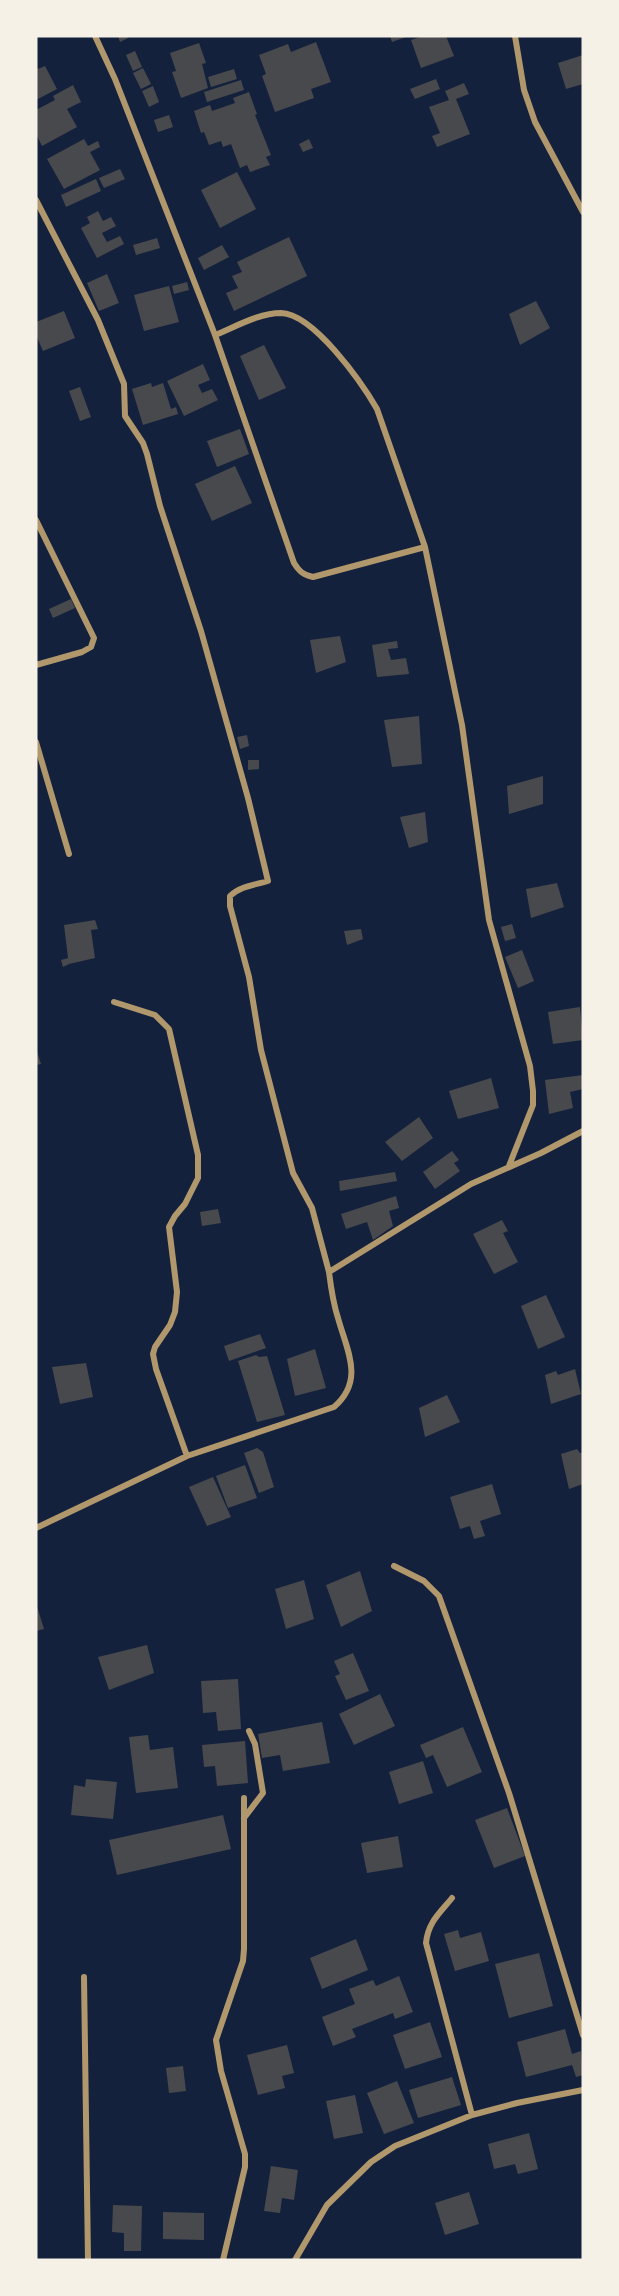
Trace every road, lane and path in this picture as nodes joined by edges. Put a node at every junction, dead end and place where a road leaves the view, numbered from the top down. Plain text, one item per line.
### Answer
1 (95, 36) edge
2 (515, 36) edge
3 (36, 200) edge
4 (583, 212) edge
5 (215, 335) junction
6 (36, 520) edge
7 (425, 547) junction
8 (36, 665) edge
9 (36, 742) edge
10 (69, 854) dead end
11 (114, 1002) dead end
12 (583, 1131) edge
13 (509, 1166) junction
14 (328, 1272) junction
15 (187, 1456) junction
16 (36, 1528) edge
17 (394, 1566) dead end
18 (249, 1731) dead end
19 (244, 1798) dead end
20 (244, 1818) junction
21 (452, 1898) dead end
22 (84, 1977) dead end
23 (583, 2035) edge
24 (583, 2090) edge
25 (472, 2115) junction
26 (88, 2260) edge
27 (223, 2260) edge
28 (296, 2260) edge

1 - 5 street
2 - 4 street
3 - 14 street
5 - 7 street
5 - 7 street
6 - 8 street
7 - 13 street
9 - 10 street
11 - 15 street
12 - 13 street
13 - 14 street
14 - 15 street
15 - 16 street
17 - 23 street
18 - 20 street
19 - 20 street
20 - 27 street
21 - 25 street
22 - 26 street
24 - 25 street
25 - 28 street

